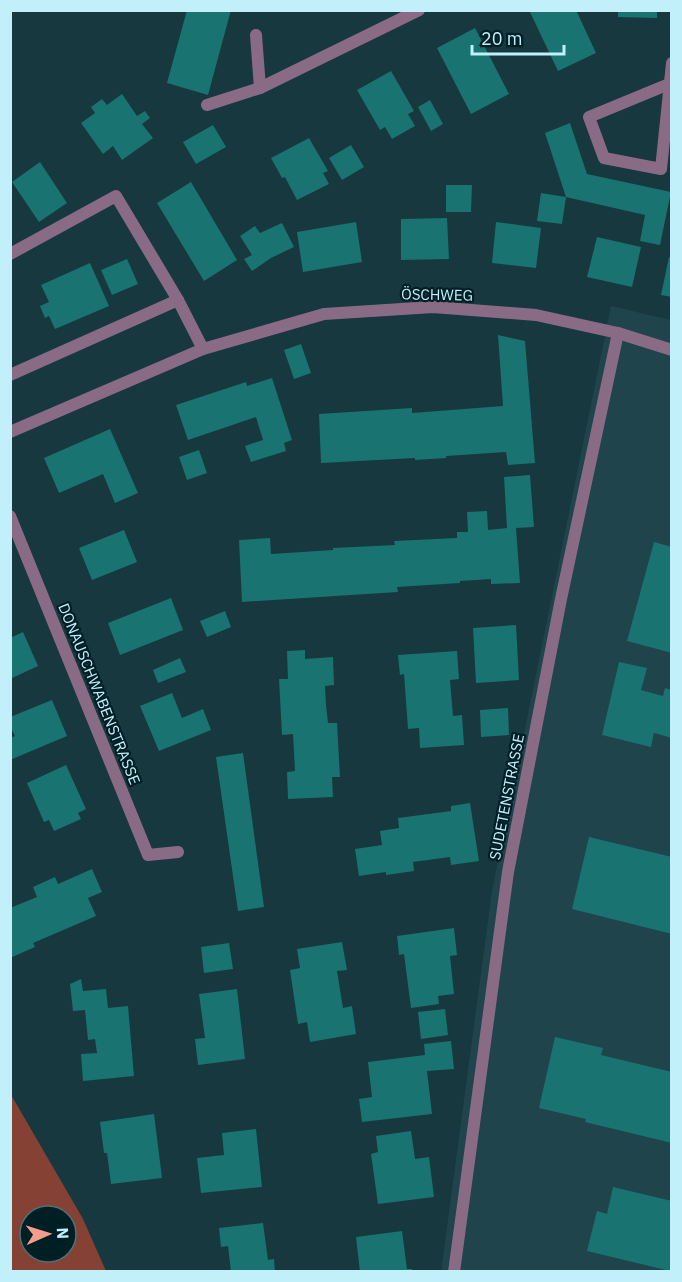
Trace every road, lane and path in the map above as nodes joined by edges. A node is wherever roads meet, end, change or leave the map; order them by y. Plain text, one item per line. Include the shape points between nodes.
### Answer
1 (419, 10) edge
2 (256, 35) dead end
3 (672, 63) edge
4 (669, 84) junction
5 (260, 88) junction
6 (207, 105) dead end
7 (10, 254) edge
8 (178, 300) junction
9 (618, 333) junction
10 (203, 350) junction
11 (672, 350) edge
12 (10, 375) edge
13 (10, 432) edge
14 (10, 516) edge
15 (178, 852) dead end
16 (454, 1272) edge

1 - 5 street
2 - 5 street
3 - 4 street
4 - 4 street via 661,170 604,158 589,117
5 - 6 street
7 - 8 street via 116,196
8 - 10 street
8 - 12 street
9 - 10 street, ÖSCHWEG via 536,315 433,307 324,314
9 - 11 street, ÖSCHWEG
9 - 16 street, SUDETENSTRASSE via 508,872
10 - 13 street, ÖSCHWEG
14 - 15 street, DONAUSCHWABENSTRASSE via 148,855

